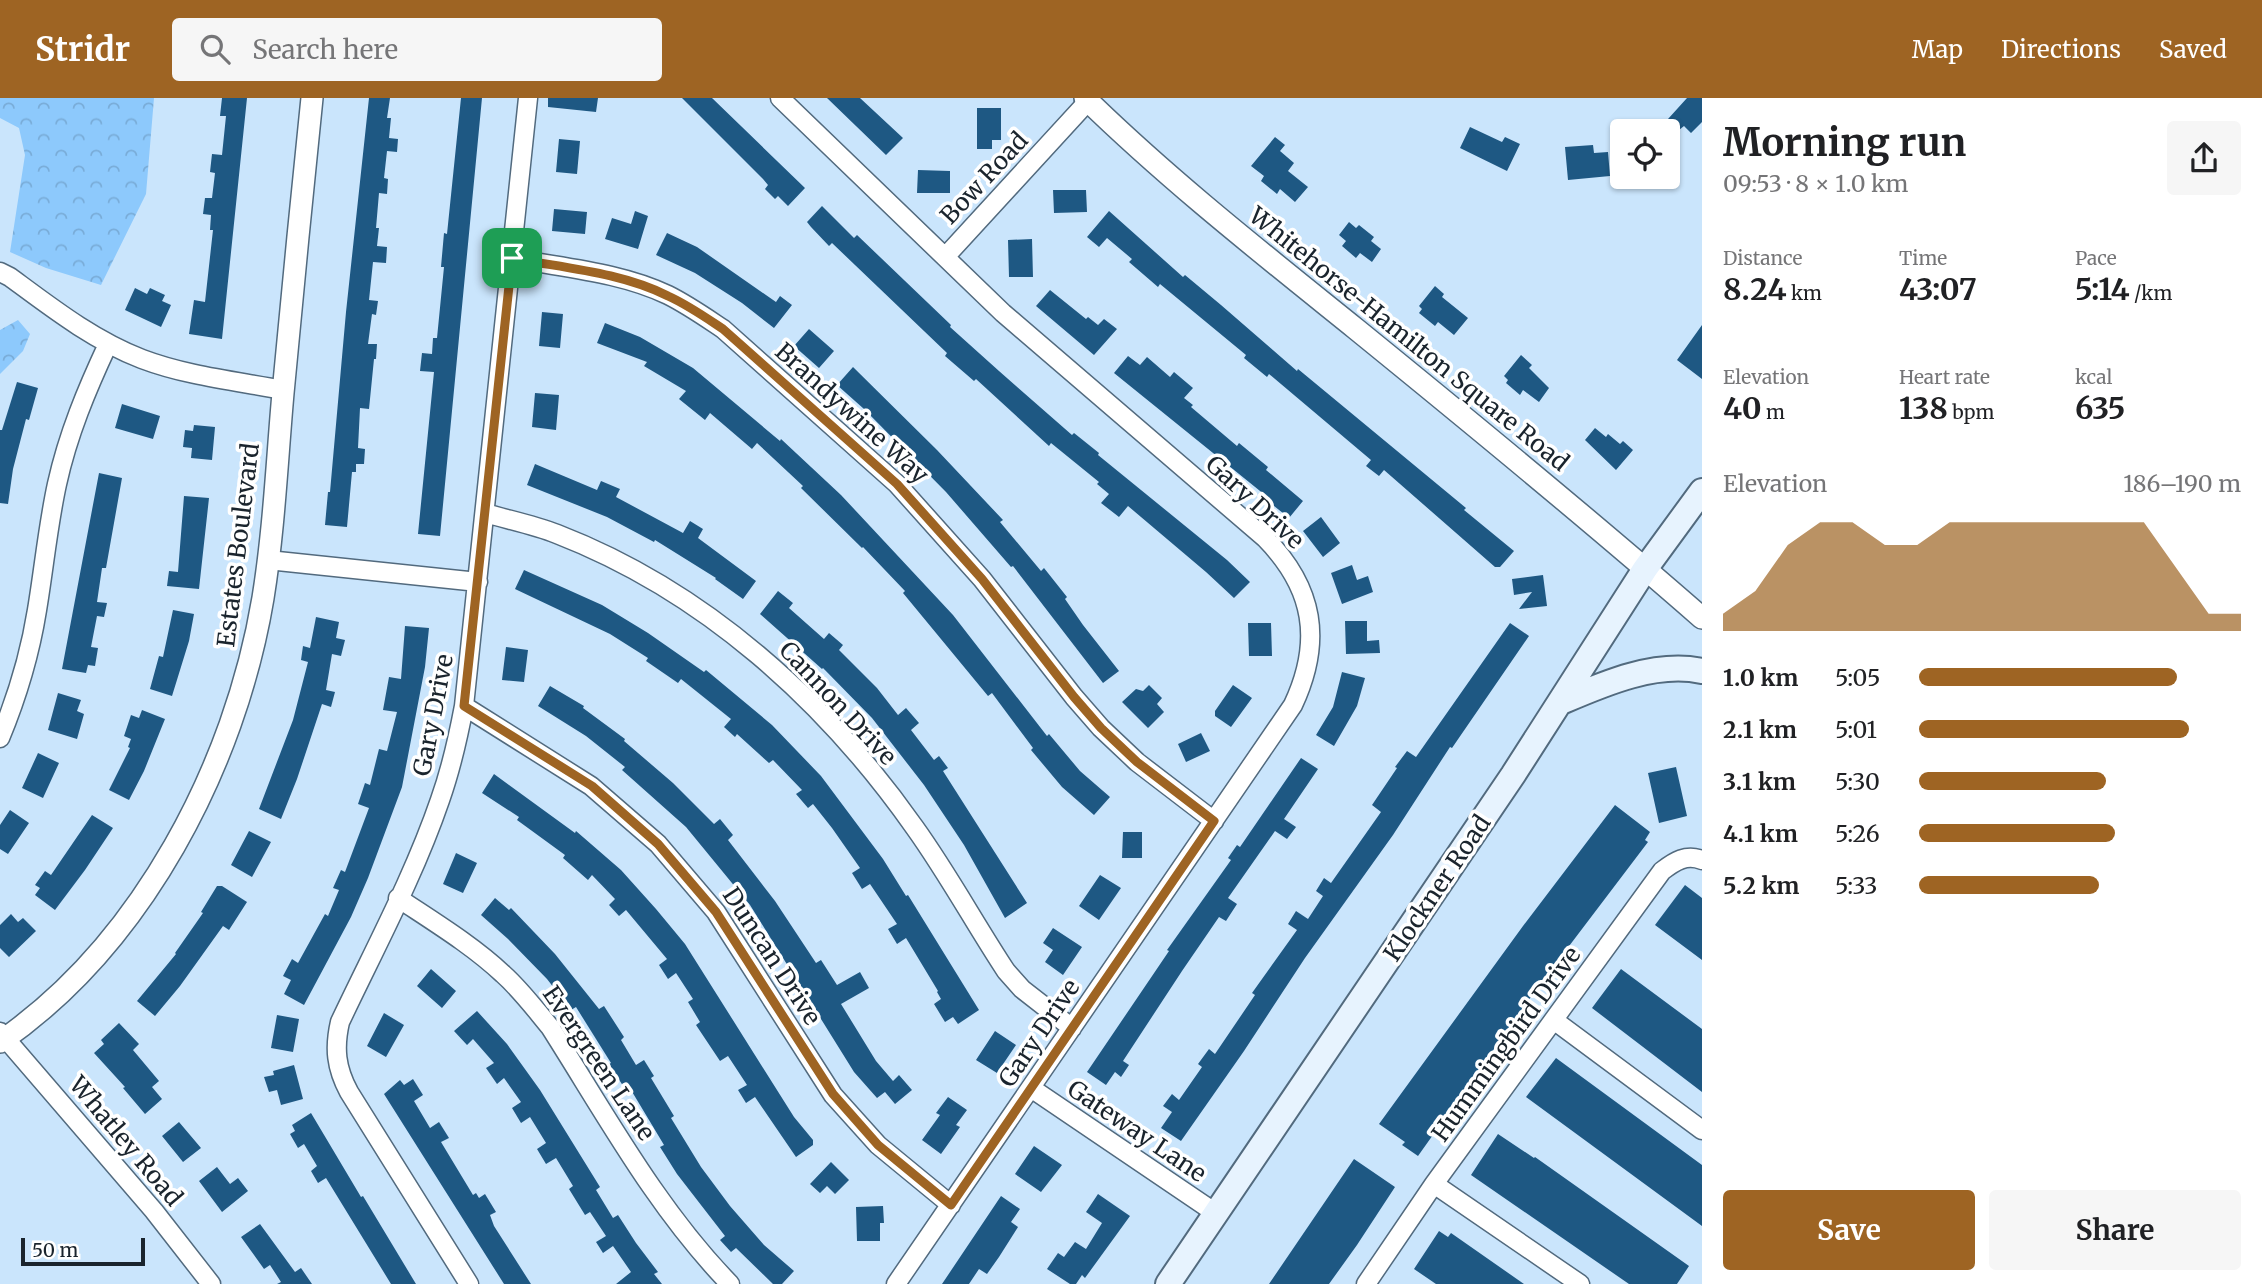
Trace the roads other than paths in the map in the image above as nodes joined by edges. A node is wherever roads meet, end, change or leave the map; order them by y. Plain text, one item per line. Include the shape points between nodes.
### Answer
1 (312, 98) edge
2 (528, 98) edge
3 (780, 98) edge
4 (1088, 99) edge
5 (945, 257) junction
6 (512, 258) junction
7 (0, 272) edge
8 (108, 344) junction
9 (283, 390) junction
10 (1702, 491) edge
11 (485, 513) junction
12 (268, 560) junction
13 (1646, 569) junction
14 (478, 582) junction
15 (1702, 618) edge
16 (1702, 671) edge
17 (1561, 702) junction
18 (464, 706) junction
19 (0, 737) edge
20 (1214, 821) junction
21 (1702, 860) edge
22 (398, 898) junction
23 (1555, 1021) junction
24 (1072, 1028) junction
25 (2, 1038) edge
26 (1031, 1088) junction
27 (1702, 1130) edge
28 (1434, 1184) junction
29 (951, 1205) junction
30 (1217, 1214) junction
31 (211, 1284) edge
32 (469, 1284) edge
33 (730, 1284) edge
34 (896, 1284) edge
35 (1168, 1284) edge
36 (1366, 1284) edge
37 (1580, 1284) edge

1 - 9 street, Estates Boulevard
2 - 6 street, Gary Drive
3 - 5 street, Gary Drive
4 - 5 street, Bow Road
4 - 13 street, Whitehorse-Hamilton Square Road via 1222,221
5 - 20 street, Gary Drive via 1003,313 1265,538 1295,574 1310,617 1304,683
6 - 11 street, Gary Drive
6 - 20 street, Brandywine Way via 636,283 686,305 723,329 897,484 982,579 1101,728
7 - 8 street
8 - 9 street via 180,370
8 - 19 street via 82,398 58,481 26,662
9 - 12 street, Estates Boulevard
10 - 13 main road, Klockner Road
11 - 14 street, Gary Drive
11 - 24 street, Cannon Drive via 554,533 622,563 752,649 801,692 916,828 1006,971
12 - 14 street
12 - 25 street, Estates Boulevard via 250,660 232,719 187,822 112,937 36,1015
13 - 15 street, Whitehorse-Hamilton Square Road
13 - 17 main road, Klockner Road
14 - 18 street, Gary Drive
16 - 17 main road via 1660,670
17 - 30 main road, Klockner Road
18 - 22 street, Gary Drive via 440,800
18 - 29 street, Duncan Drive via 592,786 658,844 716,912 833,1094 878,1145
20 - 24 street, Gary Drive
21 - 23 street, Hummingbird Drive via 1687,857 1662,871
22 - 32 street, Gary Drive via 340,1022 335,1041 337,1061 349,1092
22 - 33 street, Evergreen Lane via 476,951 528,1000 674,1220
23 - 27 street
23 - 28 street, Hummingbird Drive
24 - 26 street, Gary Drive
25 - 31 street, Whatley Road via 154,1211
26 - 29 street, Gary Drive
26 - 30 street, Gateway Lane
28 - 36 street, Hummingbird Drive
28 - 37 street
29 - 34 street, Gary Drive
30 - 35 main road, Klockner Road

